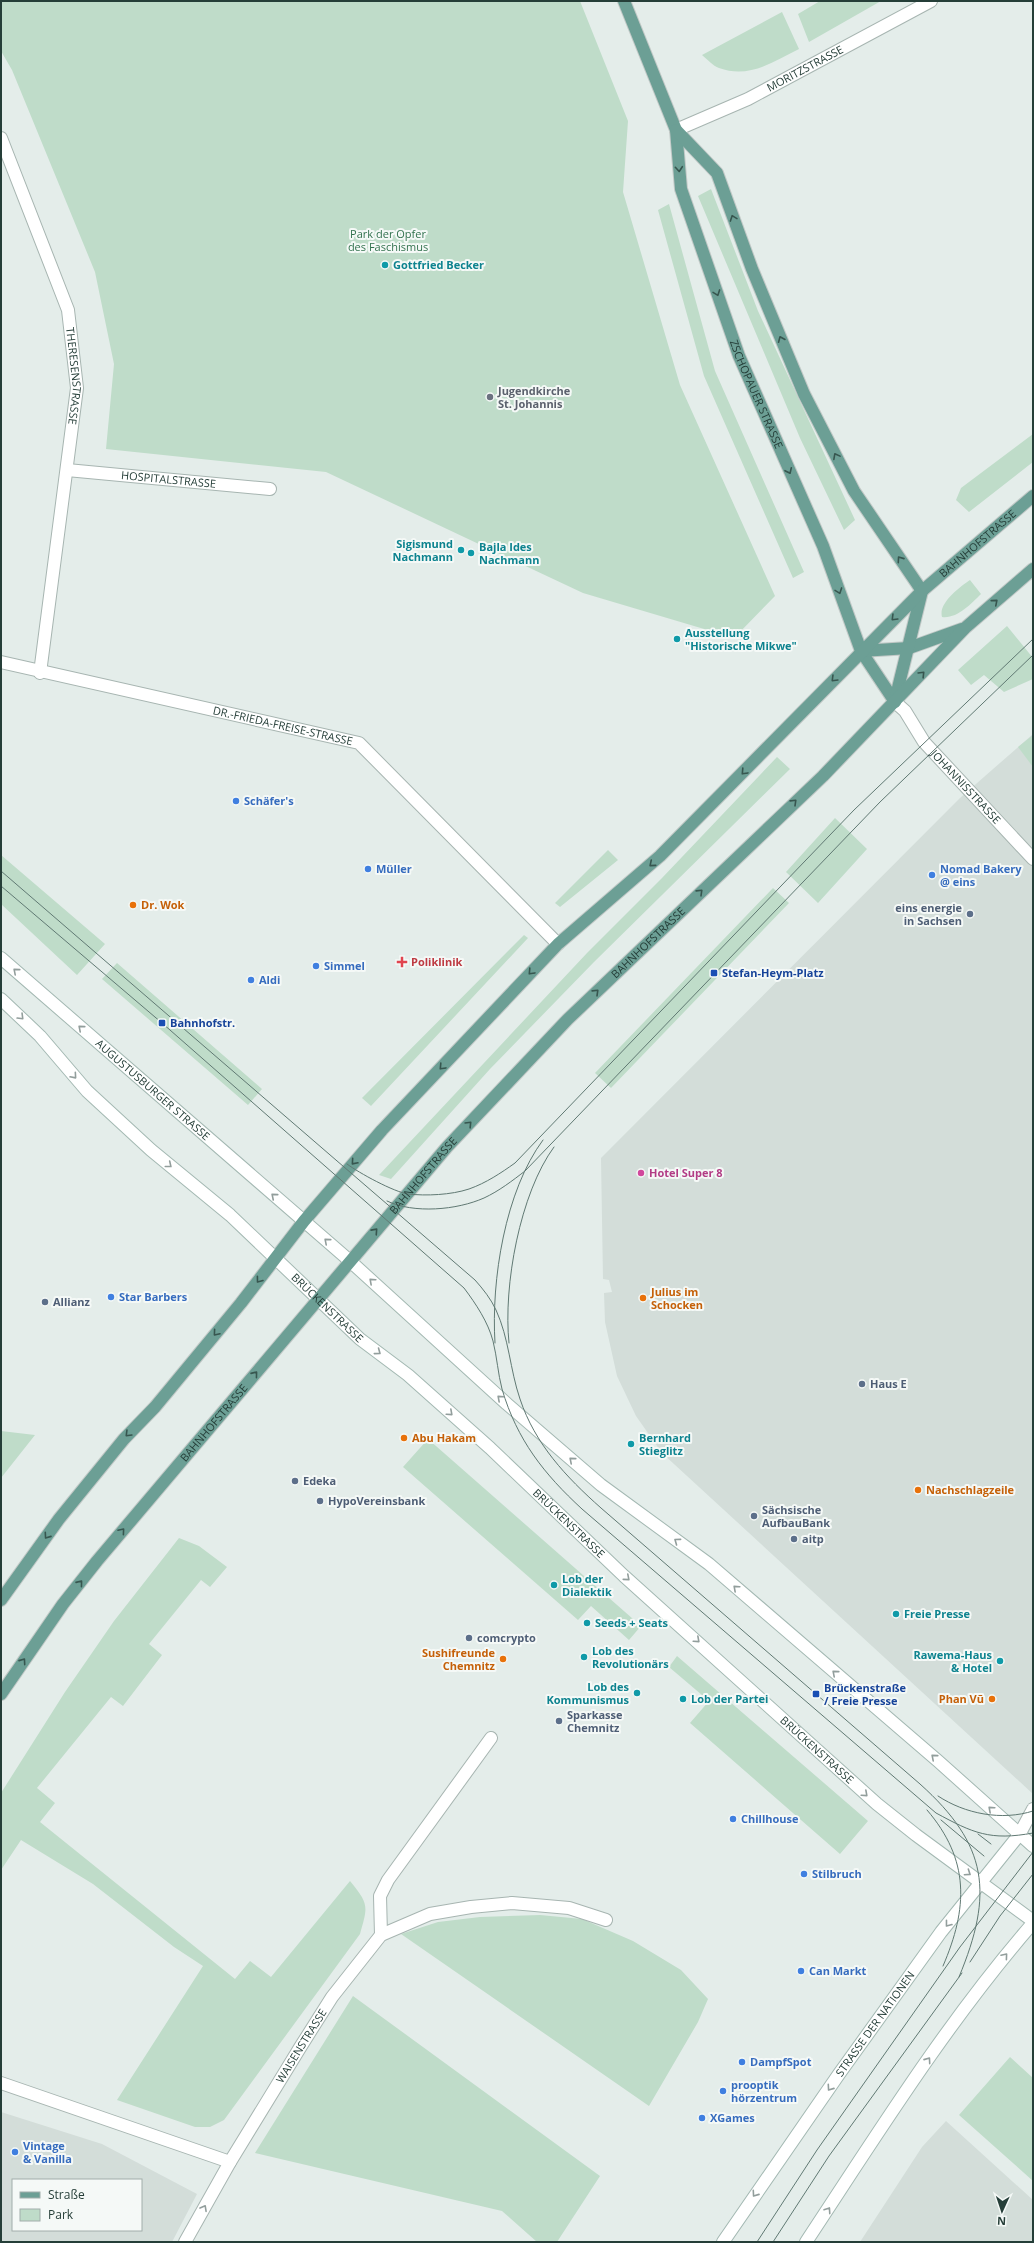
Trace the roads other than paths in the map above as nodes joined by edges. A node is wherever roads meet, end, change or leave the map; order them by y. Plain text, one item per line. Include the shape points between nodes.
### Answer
1 (624, 1) edge
2 (931, 1) edge
3 (676, 130) junction
4 (1, 138) edge
5 (67, 470) junction
6 (270, 489) dead end
7 (1033, 496) edge
8 (1033, 569) edge
9 (922, 591) junction
10 (965, 628) junction
11 (909, 648) junction
12 (861, 651) junction
13 (1, 662) edge
14 (40, 672) junction
15 (895, 702) junction
16 (1033, 859) edge
17 (558, 944) junction
18 (1, 958) edge
19 (1, 999) edge
20 (304, 1221) junction
21 (276, 1257) junction
22 (350, 1261) junction
23 (319, 1298) junction
24 (1, 1600) edge
25 (1, 1694) edge
26 (491, 1738) dead end
27 (1033, 1809) edge
28 (1019, 1835) junction
29 (1033, 1846) edge
30 (982, 1882) junction
31 (606, 1920) dead end
32 (1033, 1922) edge
33 (381, 1935) junction
34 (1, 2083) edge
35 (230, 2162) junction
36 (185, 2242) edge
37 (723, 2242) edge
38 (806, 2242) edge

1 - 3 main road, ZSCHOPAUER STRASSE
2 - 3 main road, MORITZSTRASSE via 748,99
9 -> 3 main road, ZSCHOPAUER STRASSE via 854,491 804,394 752,270 717,173
3 -> 12 main road, ZSCHOPAUER STRASSE via 681,190 706,264 739,356 823,546
4 - 5 main road, THERESENSTRASSE via 68,310 77,388
5 - 6 main road, HOSPITALSTRASSE
5 - 14 main road, THERESENSTRASSE
7 - 9 main road, BAHNHOFSTRASSE
10 -> 8 main road, BAHNHOFSTRASSE
9 - 11 main road, BAHNHOFSTRASSE
9 -> 12 main road, BAHNHOFSTRASSE
10 - 11 main road, BAHNHOFSTRASSE
15 -> 10 main road, BAHNHOFSTRASSE
11 - 12 main road, BAHNHOFSTRASSE
11 - 15 main road, BAHNHOFSTRASSE
12 - 15 main road, ZSCHOPAUER STRASSE
12 -> 17 main road, BAHNHOFSTRASSE via 660,856
13 - 14 main road, DR.-FRIEDA-FREISE-STRASSE
14 - 17 main road, DR.-FRIEDA-FREISE-STRASSE via 359,743
15 - 16 main road, JOHANNISSTRASSE via 905,711 924,742
22 -> 15 main road, BAHNHOFSTRASSE via 447,1147 568,1019 823,776
17 -> 20 main road, BAHNHOFSTRASSE via 382,1130
20 -> 18 main road, AUGUSTUSBURGER STRASSE
19 -> 21 main road via 40,1036 88,1091 151,1150
20 - 21 main road, BAHNHOFSTRASSE
22 -> 20 main road
21 - 23 main road, BRÜCKENSTRASSE
21 -> 24 main road, BAHNHOFSTRASSE via 160,1401 124,1438 64,1513
22 - 23 main road, BAHNHOFSTRASSE
28 -> 22 main road via 938,1761 709,1564 595,1480
25 -> 23 main road, BAHNHOFSTRASSE via 63,1604 97,1561
23 -> 30 main road, BRÜCKENSTRASSE via 360,1339 408,1375 490,1448 624,1576 877,1804
26 - 33 main road via 388,1880 380,1896
27 - 28 main road, STRASSE DER NATIONEN
28 - 29 main road
28 - 30 main road, STRASSE DER NATIONEN
30 - 32 main road, BRÜCKENSTRASSE
30 -> 37 main road, STRASSE DER NATIONEN via 941,1932
31 - 33 main road, WAISENSTRASSE via 569,1908 512,1903 430,1914
38 -> 32 main road via 982,1984
33 - 35 main road, WAISENSTRASSE via 332,1997
34 - 35 main road
36 -> 35 main road, WAISENSTRASSE

